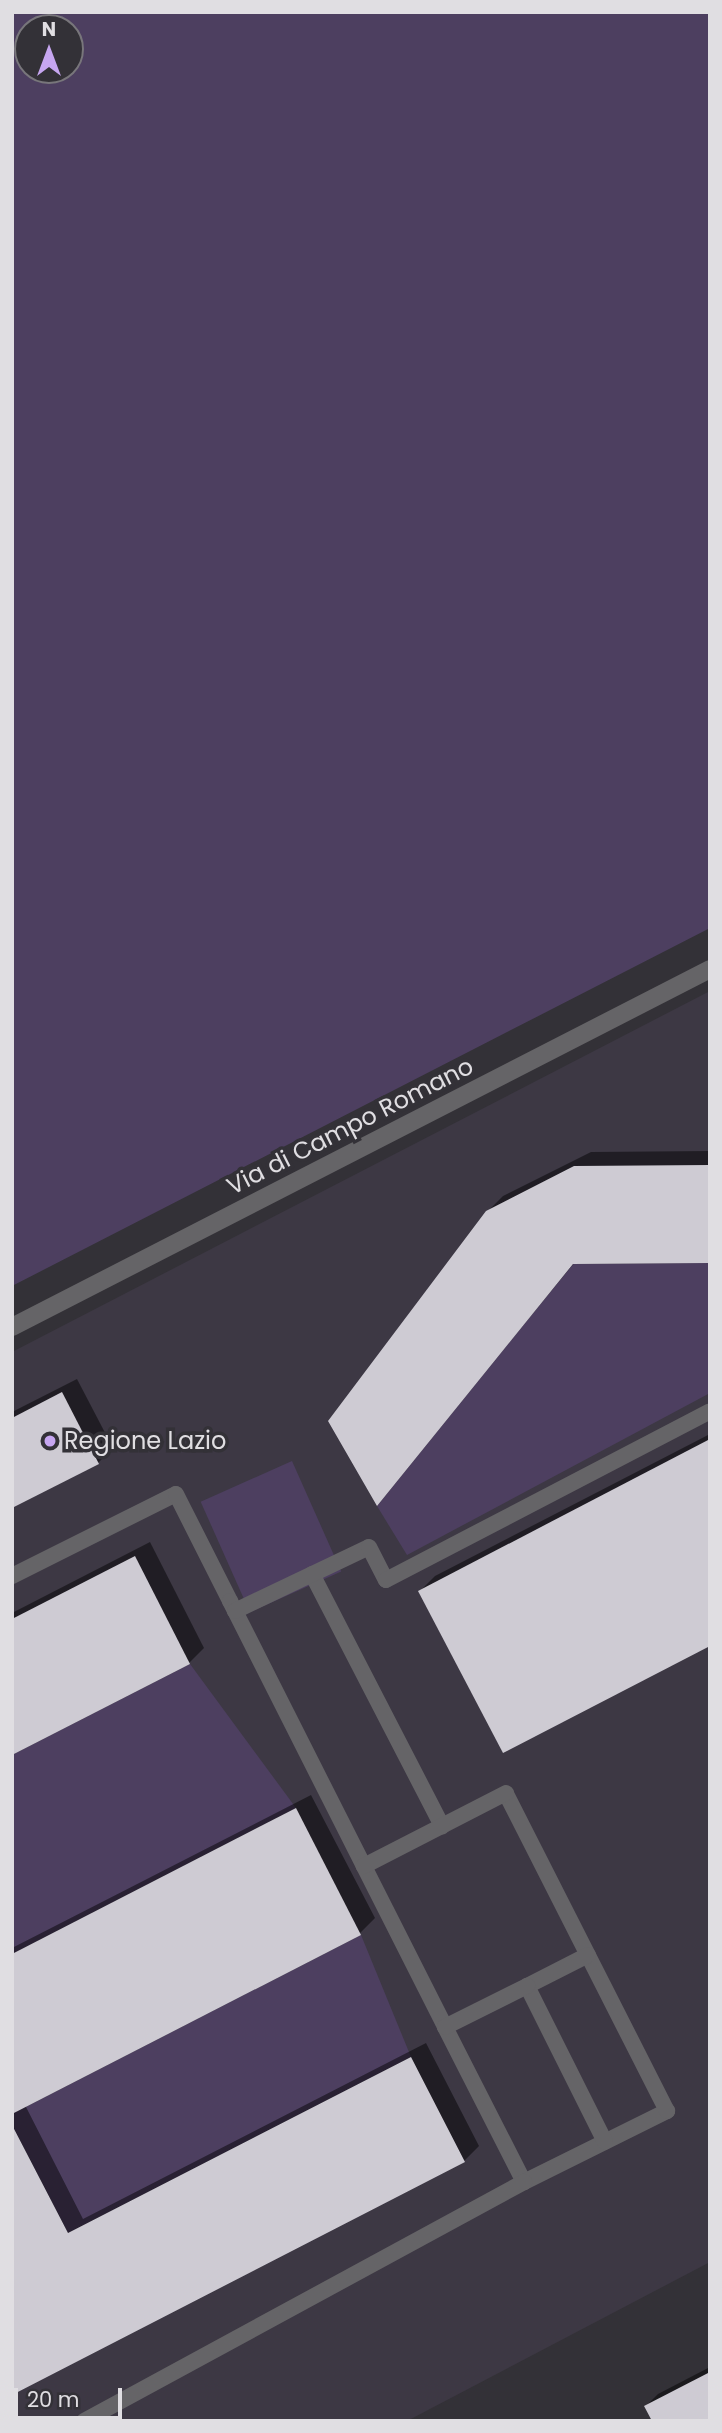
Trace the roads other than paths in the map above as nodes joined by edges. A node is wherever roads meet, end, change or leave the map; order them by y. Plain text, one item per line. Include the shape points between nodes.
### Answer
1 (710, 970) edge
2 (12, 1327) edge
3 (710, 1411) edge
4 (312, 1574) junction
5 (12, 1576) edge
6 (235, 1611) junction
7 (442, 1826) junction
8 (364, 1866) junction
9 (588, 1955) junction
10 (527, 1986) junction
11 (445, 2027) junction
12 (605, 2142) junction
13 (524, 2182) junction
14 (85, 2421) edge

1 - 2 street, Via di Campo Romano
3 - 4 lane via 386,1580 369,1547
4 - 6 lane
4 - 7 lane
5 - 6 lane via 176,1494
6 - 8 lane
7 - 8 lane
7 - 9 lane via 506,1793
8 - 11 lane
9 - 10 lane
9 - 12 lane via 667,2110
10 - 11 lane
10 - 12 lane
11 - 13 lane
12 - 13 lane
13 - 14 lane

